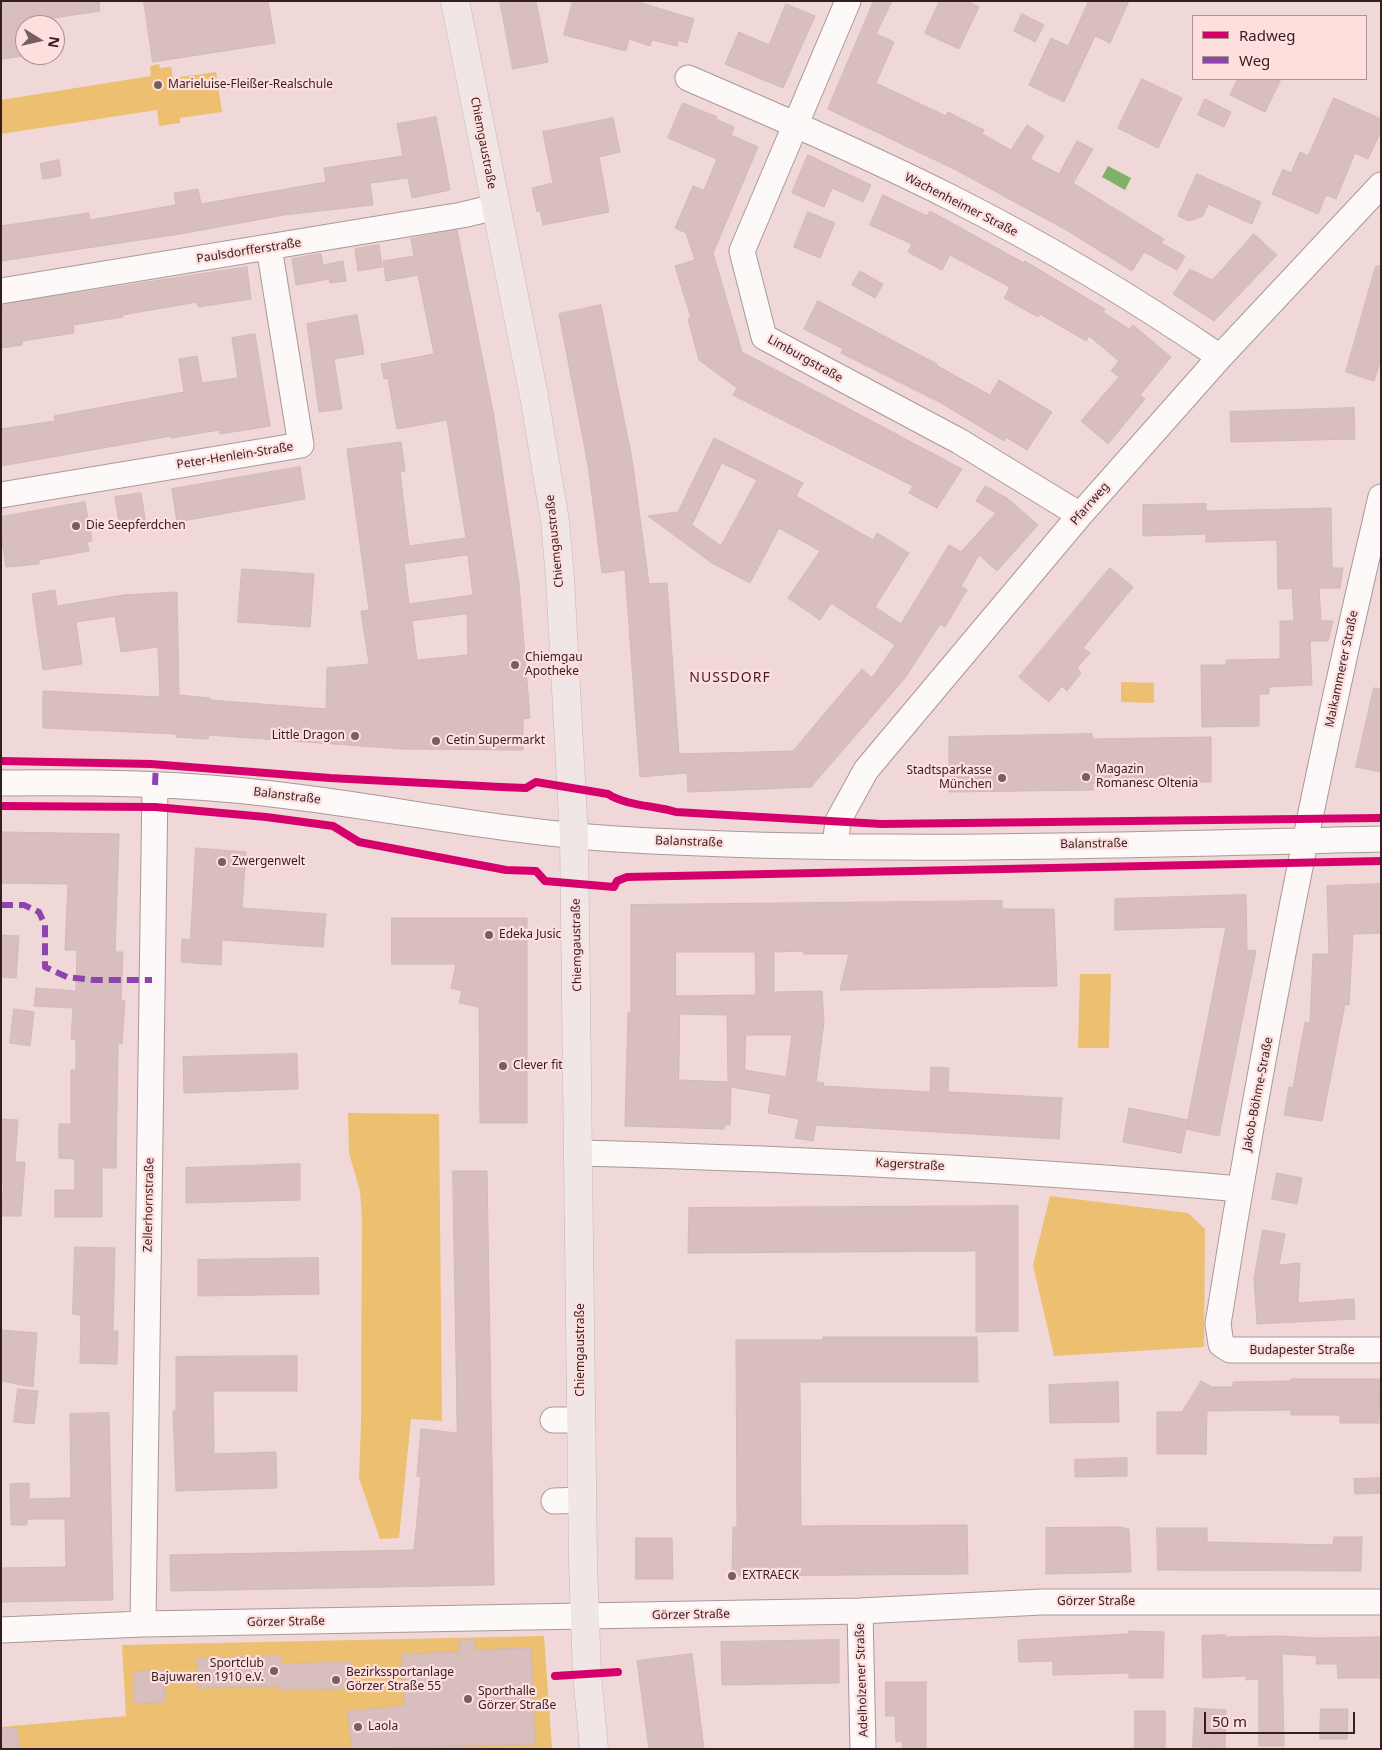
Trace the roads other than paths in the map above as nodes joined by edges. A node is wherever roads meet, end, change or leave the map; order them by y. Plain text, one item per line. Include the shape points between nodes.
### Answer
1 (455, 1) edge
2 (848, 1) edge
3 (688, 78) dead end
4 (795, 124) junction
5 (1381, 185) edge
6 (496, 207) junction
7 (269, 247) junction
8 (1, 291) edge
9 (1220, 356) junction
10 (1, 495) edge
11 (1381, 497) edge
12 (1080, 515) junction
13 (1, 783) edge
14 (155, 785) junction
15 (574, 836) junction
16 (1381, 839) edge
17 (1305, 841) junction
18 (834, 846) junction
19 (579, 1152) junction
20 (1240, 1189) junction
21 (1225, 1346) joint
22 (1381, 1350) edge
23 (553, 1420) dead end
24 (581, 1420) junction
25 (582, 1500) junction
26 (554, 1501) dead end
27 (1381, 1602) edge
28 (860, 1611) junction
29 (584, 1617) junction
30 (143, 1624) junction
31 (1, 1630) edge
32 (594, 1749) edge
33 (863, 1749) edge

1 - 6 main road, Chiemgaustraße
2 - 4 street, Limburgstraße
3 - 4 street, Wachenheimer Straße
4 - 9 street, Wachenheimer Straße via 976,211 1142,306
4 - 12 street, Limburgstraße via 742,251 764,337 959,441
5 - 9 street, Pfarrweg
6 - 7 street, Paulsdorfferstraße
6 - 15 main road, Chiemgaustraße via 555,521
7 - 8 street, Paulsdorfferstraße
7 - 10 street, Peter-Henlein-Straße via 301,445
9 - 12 street, Pfarrweg
11 - 17 street, Maikammerer Straße
12 - 18 street, Pfarrweg via 866,770 838,821
13 - 14 street, Balanstraße
14 - 15 street, Balanstraße via 267,793
14 - 30 street, Zellerhornstraße
15 - 18 street, Balanstraße
15 - 19 main road, Chiemgaustraße
16 - 17 street, Balanstraße
17 - 18 street, Balanstraße
17 - 20 street, Jakob-Böhme-Straße
19 - 20 street, Kagerstraße via 905,1164
19 - 24 main road, Chiemgaustraße
20 - 21 street, Jakob-Böhme-Straße via 1218,1324 1221,1344
21 - 22 street, Budapester Straße via 1230,1350 1248,1352
23 - 24 street
24 - 25 main road, Chiemgaustraße
25 - 26 street
25 - 29 main road, Chiemgaustraße
27 - 28 street, Görzer Straße via 1042,1602
28 - 29 street, Görzer Straße
28 - 33 street, Adelholzener Straße
29 - 30 street, Görzer Straße
29 - 32 main road, Chiemgaustraße
30 - 31 street, Görzer Straße

